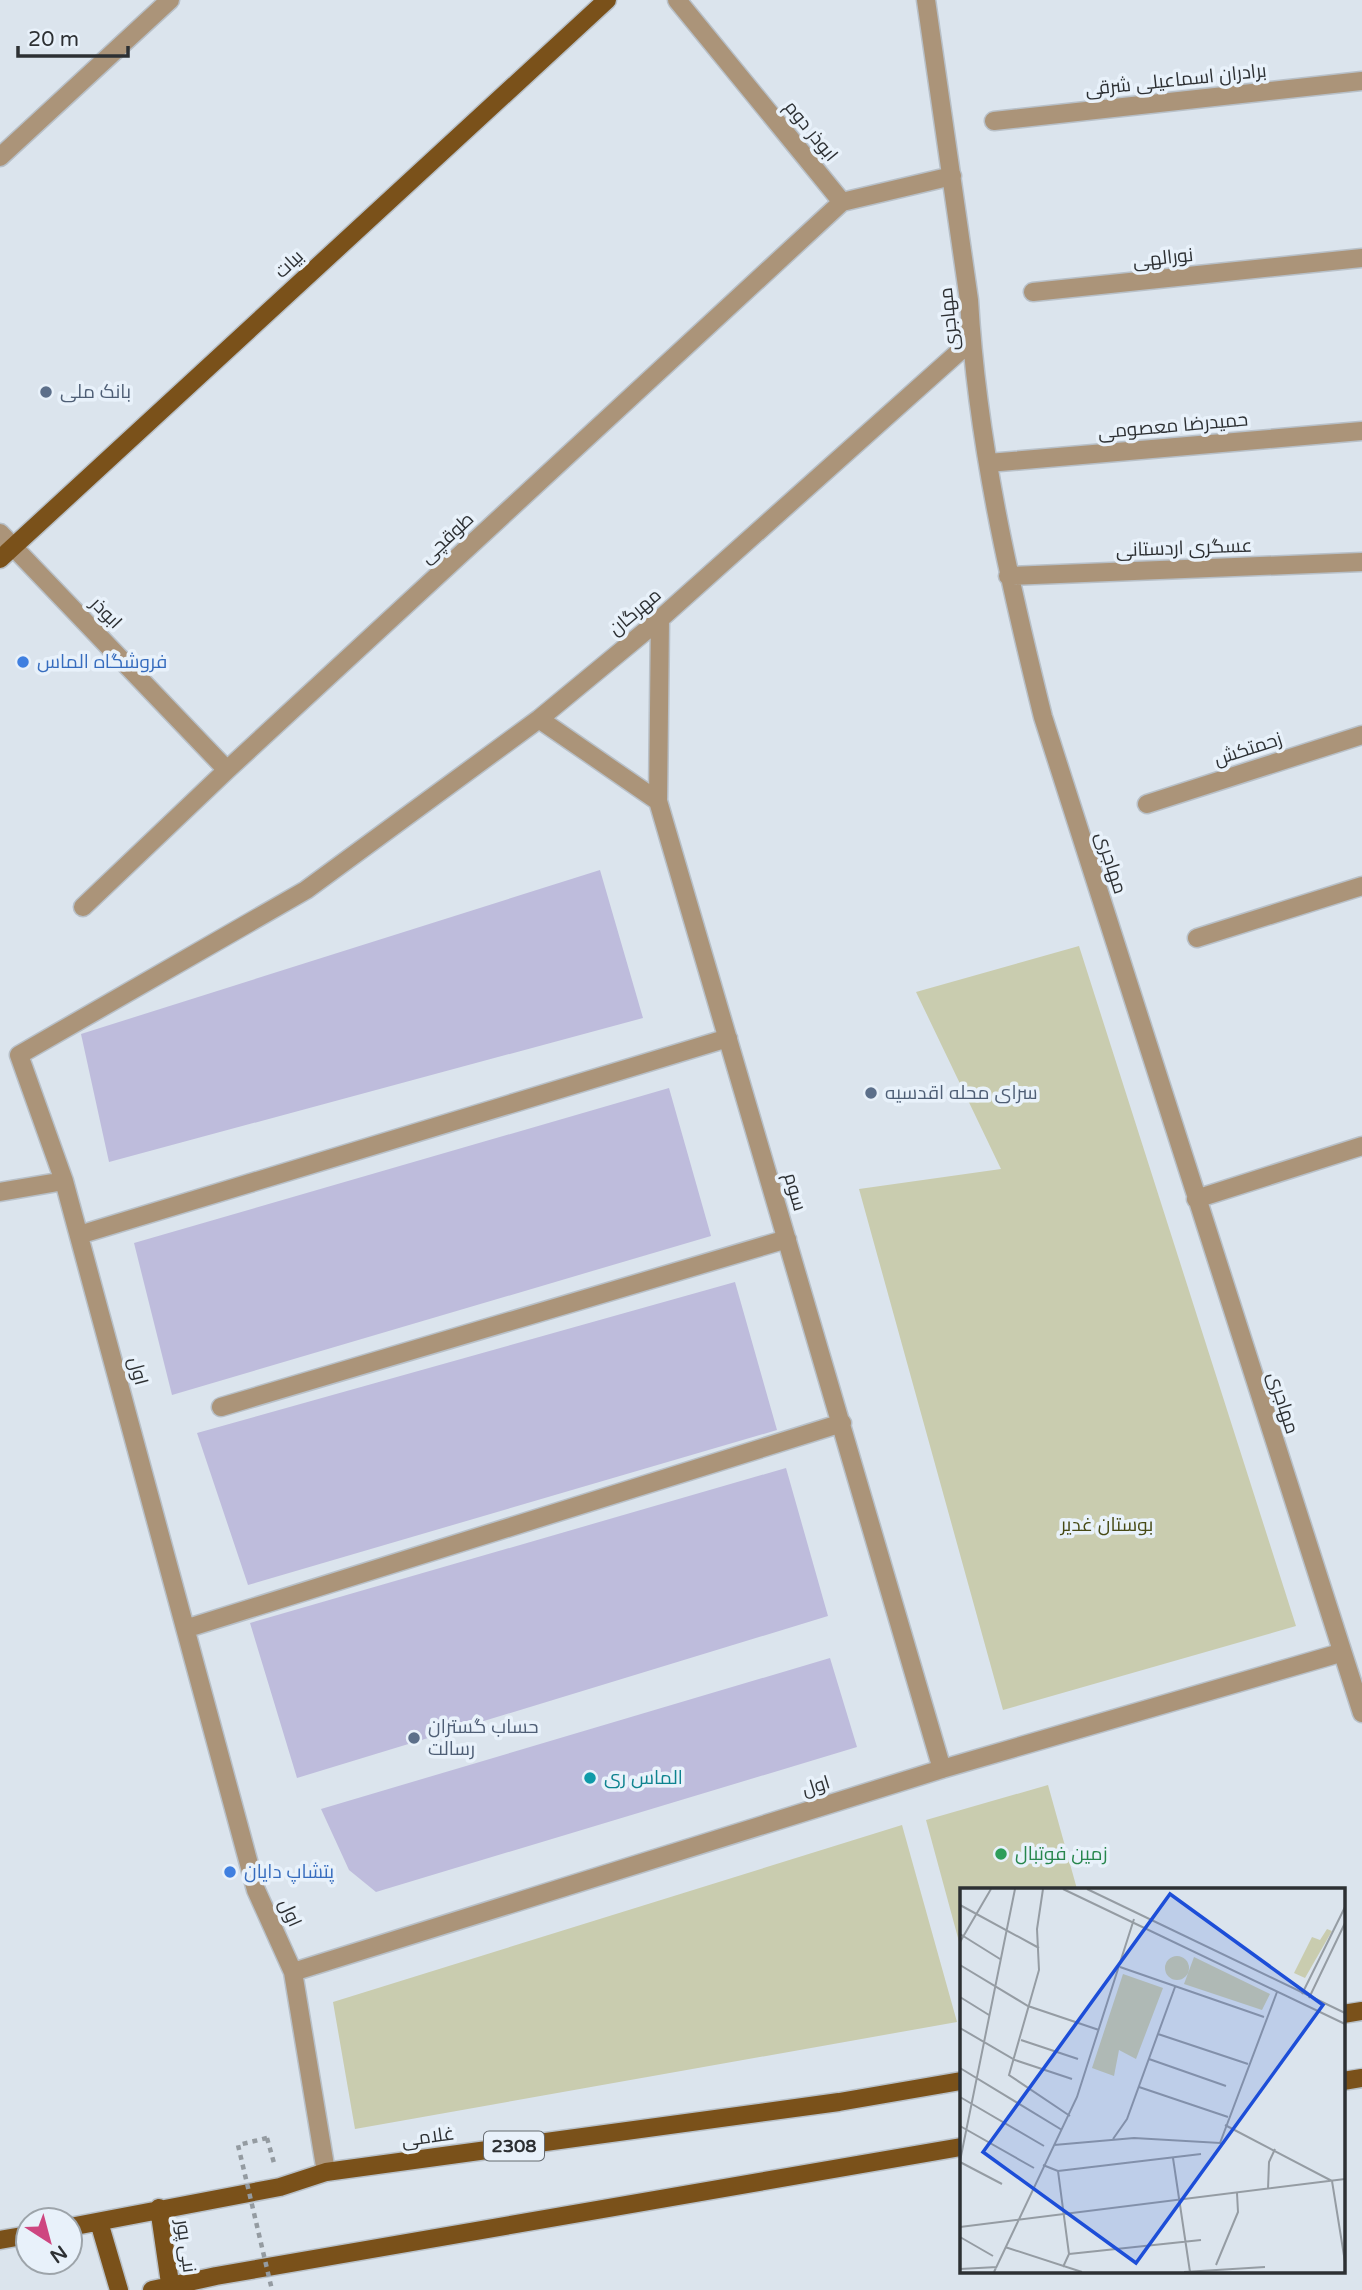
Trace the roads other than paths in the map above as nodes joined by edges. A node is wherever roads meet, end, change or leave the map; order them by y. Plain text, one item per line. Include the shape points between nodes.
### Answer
1 (170, 0) edge
2 (607, 0) edge
3 (677, 0) edge
4 (926, 0) edge
5 (1362, 81) edge
6 (994, 121) dead end
7 (0, 157) edge
8 (952, 176) junction
9 (842, 202) junction
10 (1362, 258) edge
11 (1033, 292) dead end
12 (971, 341) junction
13 (1362, 431) edge
14 (988, 463) junction
15 (0, 533) edge
16 (7, 553) edge
17 (1362, 562) edge
18 (1008, 576) junction
19 (660, 620) junction
20 (539, 719) junction
21 (1362, 735) edge
22 (227, 770) junction
23 (658, 801) junction
24 (1147, 804) dead end
25 (1362, 886) edge
26 (306, 890) joint
27 (83, 907) dead end
28 (1197, 938) dead end
29 (728, 1038) junction
30 (1362, 1146) edge
31 (64, 1181) junction
32 (0, 1192) edge
33 (1196, 1199) junction
34 (79, 1235) junction
35 (787, 1239) junction
36 (221, 1407) dead end
37 (842, 1423) junction
38 (188, 1628) junction
39 (1340, 1653) junction
40 (1362, 1713) edge
41 (942, 1769) junction
42 (293, 1972) junction
43 (1362, 2011) edge
44 (1344, 2014) edge
45 (1362, 2078) edge
46 (960, 2081) edge
47 (1344, 2081) edge
48 (960, 2147) edge
49 (326, 2172) junction
50 (159, 2208) junction
51 (99, 2222) junction
52 (84, 2225) edge
53 (171, 2288) edge
54 (119, 2290) edge
55 (152, 2290) edge

1 - 7 street
2 - 16 main road, بیات
3 - 9 street, ابوذر دوم
4 - 8 street, مهاجری
5 - 6 street, برادران اسماعیلی شرقی
8 - 9 street
8 - 12 street, مهاجری
9 - 22 street, طوقچی
10 - 11 street, نورالهی
12 - 14 street, مهاجری
12 - 19 street, مهرگان
13 - 14 street, حمیدرضا معصومی
14 - 18 street, مهاجری
15 - 16 street, ابوذر
16 - 22 street, ابوذر
17 - 18 street, عسگری اردستانی
18 - 33 street, مهاجری via 1043,718
19 - 20 street, مهرگان
19 - 23 street, سوم
20 - 23 street
20 - 26 street, مهرگان
21 - 24 street, زحمتکش
22 - 27 street, طوقچی
23 - 29 street, سوم
25 - 28 street
26 - 31 street, اول via 19,1055
29 - 34 street
29 - 35 street, سوم
30 - 33 street
31 - 32 street
31 - 34 street, اول
33 - 39 street, مهاجری
34 - 38 street, اول
35 - 36 street
35 - 37 street, سوم
37 - 38 street
37 - 41 street, سوم
38 - 42 street, اول via 256,1890
39 - 40 street, مهاجری
39 - 41 street, اول
41 - 42 street, اول
42 - 49 street
43 - 44 main road
45 - 47 main road
46 - 49 main road, غلامی / 2308
48 - 53 main road
49 - 50 main road, غلامی / 2308 via 280,2187
50 - 51 main road, غلامی / 2308
50 - 53 main road, نبی پور
51 - 52 main road, غلامی / 2308
51 - 54 main road
53 - 55 main road

